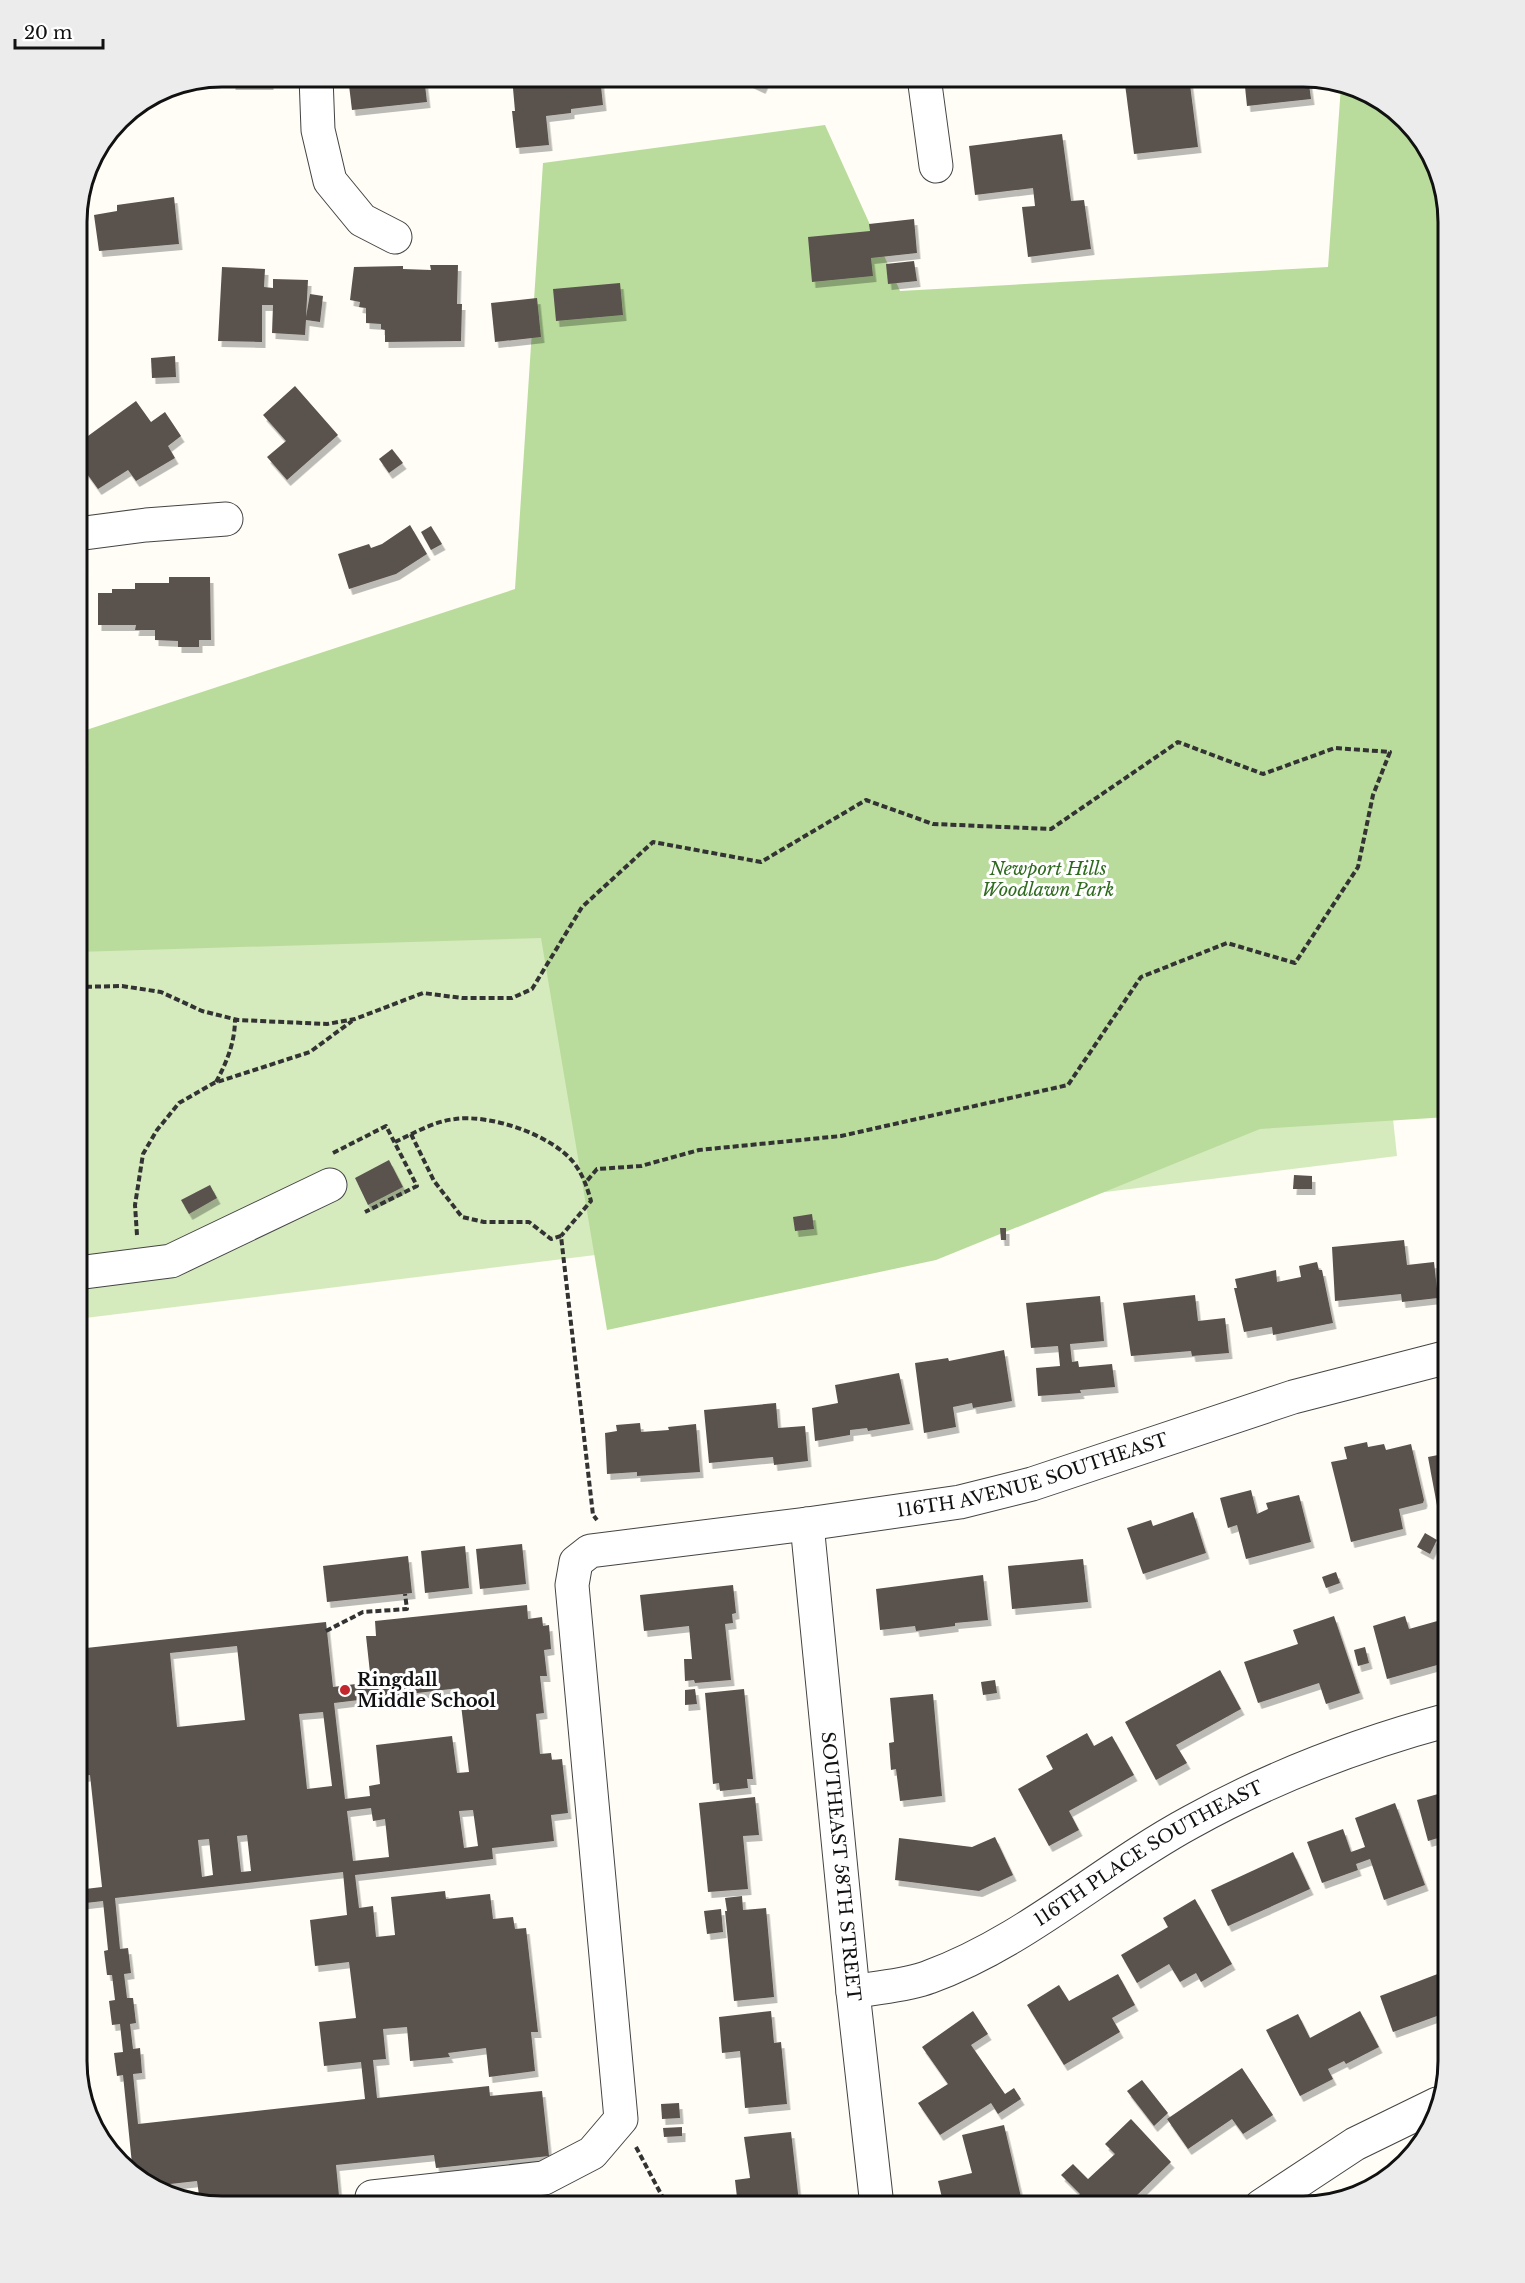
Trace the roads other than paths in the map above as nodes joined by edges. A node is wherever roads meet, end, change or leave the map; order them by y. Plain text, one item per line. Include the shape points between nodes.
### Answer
1 (316, 87) edge
2 (925, 87) edge
3 (936, 166) dead end
4 (395, 237) dead end
5 (226, 519) dead end
6 (87, 533) edge
7 (330, 1185) dead end
8 (87, 1272) edge
9 (1438, 1360) edge
10 (807, 1524) junction
11 (1438, 1723) edge
12 (853, 1992) junction
13 (1430, 2108) edge
14 (389, 2196) edge
15 (876, 2196) edge
16 (1276, 2196) edge

1 - 4 street via 318,130 330,181 362,220
2 - 3 street
5 - 6 street
7 - 8 street via 171,1261
9 - 10 street, 116TH AVENUE SOUTHEAST via 1293,1397 1032,1484 960,1502
10 - 12 street, SOUTHEAST 58TH STREET
10 - 14 street, 116TH AVENUE SOUTHEAST via 590,1551 576,1562 572,1585 621,2119 592,2153 544,2178
11 - 12 street, 116TH PLACE SOUTHEAST via 1290,1773 1191,1822 983,1954 926,1978
12 - 15 street, SOUTHEAST 58TH STREET
13 - 16 street via 1355,2144

